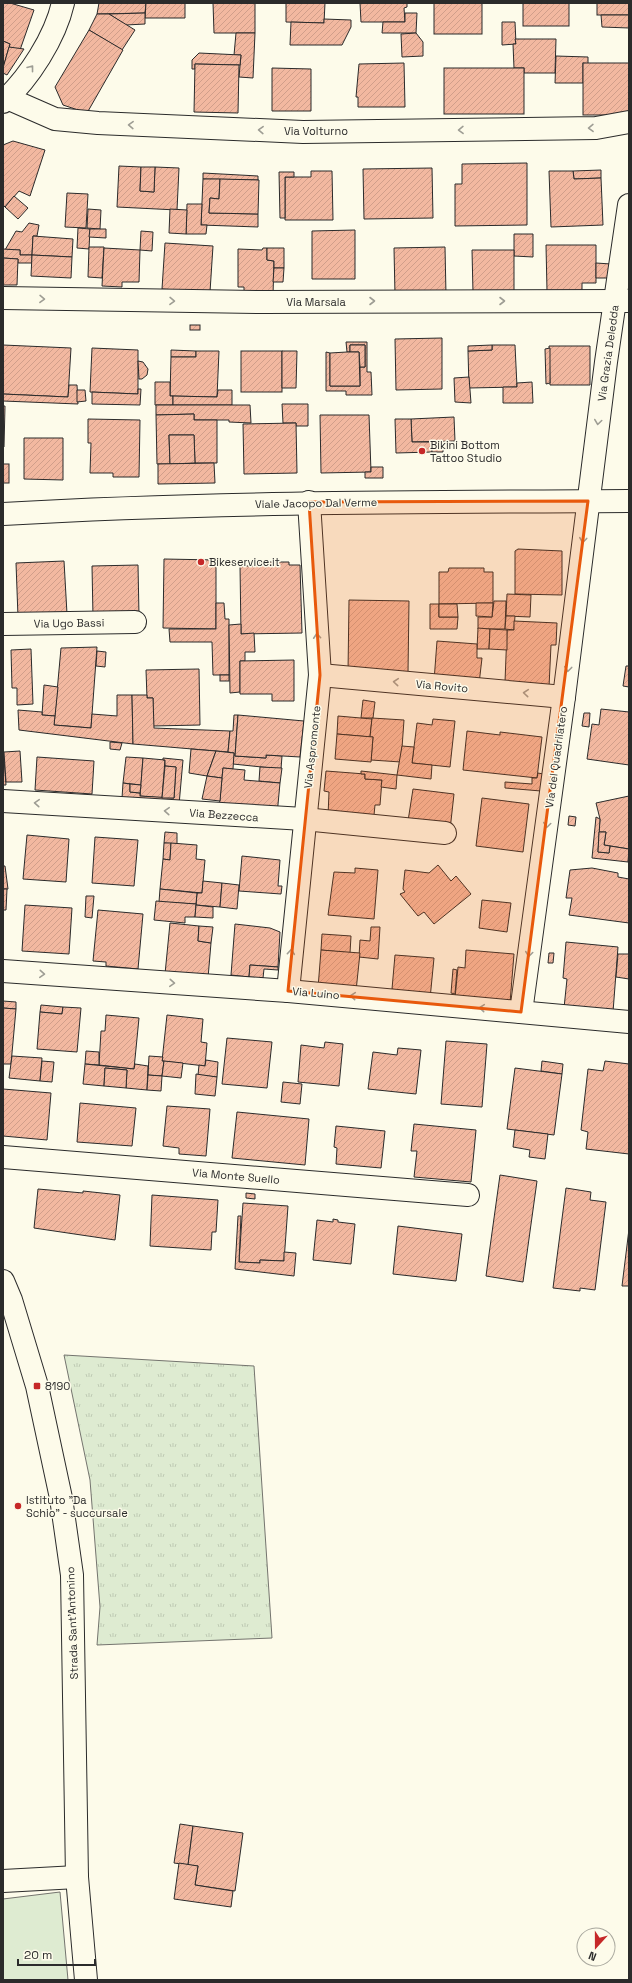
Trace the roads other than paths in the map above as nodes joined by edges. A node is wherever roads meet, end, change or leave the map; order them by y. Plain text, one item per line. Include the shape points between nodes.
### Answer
1 (63, 3) edge
2 (5, 100) edge
3 (629, 122) edge
4 (629, 205) edge
5 (3, 298) edge
6 (622, 300) edge
7 (588, 501) junction
8 (629, 501) edge
9 (309, 502) junction
10 (3, 514) edge
11 (135, 622) dead end
12 (3, 624) edge
13 (320, 675) junction
14 (564, 697) junction
15 (3, 801) edge
16 (304, 820) junction
17 (445, 833) dead end
18 (3, 971) edge
19 (288, 990) junction
20 (521, 1012) junction
21 (629, 1022) edge
22 (3, 1157) edge
23 (468, 1195) dead end
24 (3, 1282) edge
25 (77, 1877) junction
26 (3, 1881) edge
27 (86, 1980) edge

2 -> 1 street via 42,55
3 -> 2 street, Via Volturno via 596,128 280,131 55,119
4 - 6 street, Via Grazia Deledda
5 -> 6 street, Via Marsala via 262,302
6 -> 7 street, Via Grazia Deledda
7 - 8 street, Viale Jacopo Dal Verme
7 - 9 street, Viale Jacopo Dal Verme
7 -> 14 street, Via del Quadrilatero
9 - 10 street, Viale Jacopo Dal Verme via 121,507
13 -> 9 street, Via Aspromonte
11 - 12 street, Via Ugo Bassi
14 -> 13 street, Via Rovito
13 - 16 street, Via Aspromonte
14 -> 20 street, Via del Quadrilatero
16 -> 15 street, Via Bezzecca
16 - 17 street, Via Bezzecca
19 -> 16 street, Via Aspromonte
18 -> 19 street, Via Luino
20 -> 19 street, Via Luino
20 - 21 street, Via Luino
22 - 23 street, Via Monte Suello
24 - 25 street, Strada Sant'Antonino via 11,1300 37,1386 61,1498 72,1575
25 - 26 street
25 - 27 street, Strada Sant'Antonino

